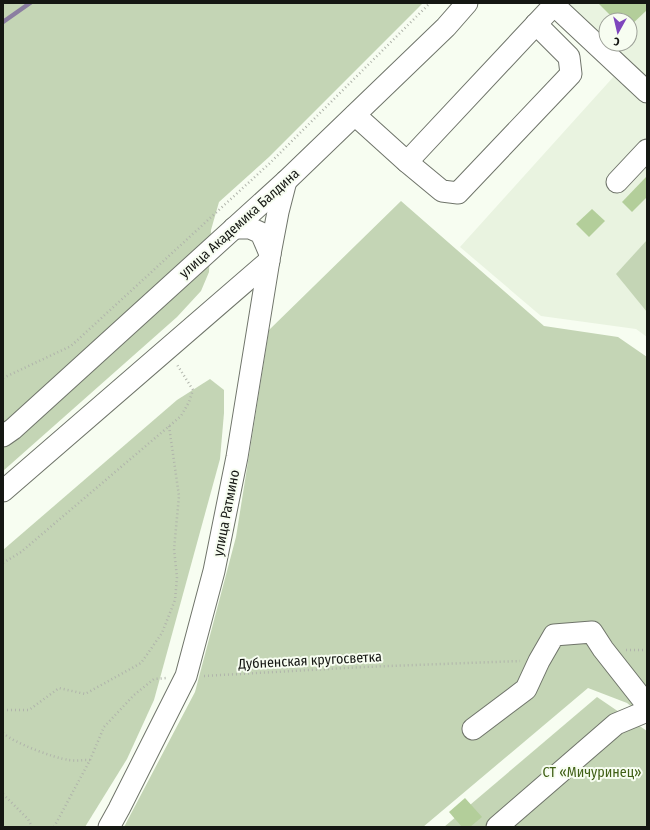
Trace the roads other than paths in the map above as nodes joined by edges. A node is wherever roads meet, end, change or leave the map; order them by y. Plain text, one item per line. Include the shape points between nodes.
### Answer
1 (467, 3) edge
2 (553, 4) edge
3 (536, 24) junction
4 (647, 92) edge
5 (355, 115) junction
6 (647, 150) edge
7 (407, 162) junction
8 (286, 181) junction
9 (617, 182) dead end
10 (234, 228) junction
11 (269, 257) junction
12 (3, 436) edge
13 (3, 490) edge
14 (647, 705) edge
15 (647, 712) edge
16 (473, 729) dead end
17 (109, 827) edge
18 (497, 827) edge

1 - 5 street, улица Академика Балдина via 446,27
2 - 3 street
2 - 4 street
3 - 7 street
3 - 7 street via 568,57 570,74 565,80 458,193 442,190
5 - 7 street
5 - 8 street, улица Академика Балдина
6 - 9 street
8 - 10 street, улица Академика Балдина
8 - 11 street, улица Ратмино
10 - 11 street via 250,228 261,233
10 - 12 street, улица Академика Балдина
11 - 13 street
11 - 17 street, улица Ратмино via 237,457 214,571 186,676
14 - 16 street via 592,632 554,636 539,660 526,689
15 - 18 street via 616,724

